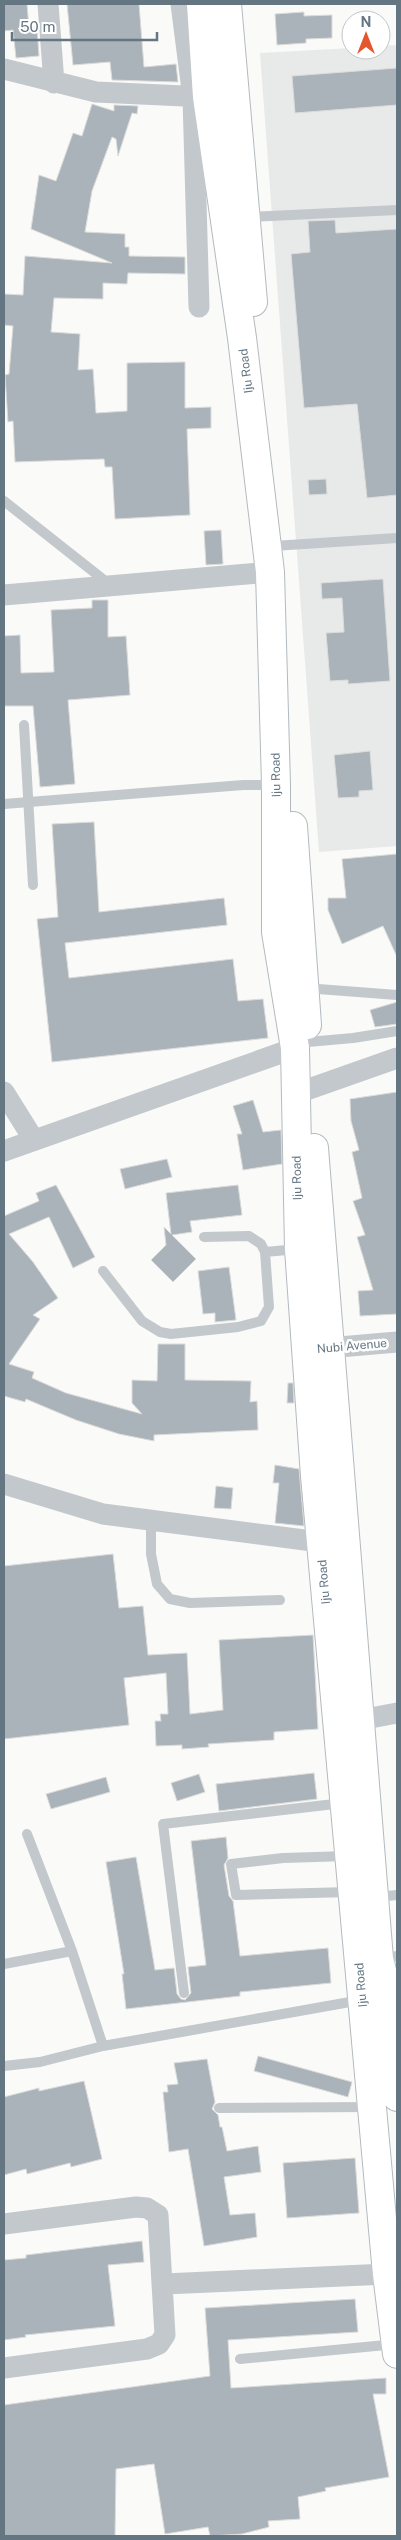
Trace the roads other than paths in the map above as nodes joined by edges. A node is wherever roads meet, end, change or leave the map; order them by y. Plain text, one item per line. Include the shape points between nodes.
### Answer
1 (48, 4) edge
2 (181, 4) edge
3 (200, 4) edge
4 (227, 4) edge
5 (4, 69) edge
6 (54, 83) junction
7 (200, 98) junction
8 (397, 210) edge
9 (247, 217) junction
10 (199, 307) dead end
11 (4, 501) edge
12 (397, 538) edge
13 (271, 559) junction
14 (111, 586) junction
15 (4, 595) edge
16 (24, 725) dead end
17 (276, 785) junction
18 (29, 802) junction
19 (4, 804) edge
20 (33, 885) dead end
21 (304, 988) junction
22 (397, 995) edge
23 (397, 1032) edge
24 (302, 1045) junction
25 (397, 1058) edge
26 (309, 1089) junction
27 (4, 1092) edge
28 (34, 1140) junction
29 (4, 1151) edge
30 (204, 1237) dead end
31 (299, 1249) junction
32 (265, 1252) junction
33 (103, 1271) dead end
34 (397, 1342) edge
35 (318, 1349) junction
36 (4, 1484) edge
37 (151, 1520) junction
38 (320, 1542) junction
39 (280, 1600) dead end
40 (397, 1712) edge
41 (360, 1720) junction
42 (344, 1803) junction
43 (28, 1834) dead end
44 (349, 1856) junction
45 (375, 1895) edge
46 (72, 1951) junction
47 (388, 1957) edge
48 (4, 1964) edge
49 (392, 1989) edge
50 (184, 1993) dead end
51 (362, 2000) junction
52 (103, 2046) junction
53 (4, 2066) edge
54 (397, 2097) edge
55 (372, 2107) junction
56 (219, 2108) dead end
57 (4, 2224) edge
58 (387, 2274) junction
59 (164, 2284) junction
60 (396, 2349) edge
61 (240, 2359) dead end
62 (4, 2368) edge

1 - 6 street
2 - 7 street
3 - 7 main road, Iju Road
4 - 9 main road, Iju Road
5 - 6 street
6 - 7 street via 96,92
7 - 10 street
7 - 13 main road, Iju Road via 242,338
8 - 9 lane
9 - 13 main road, Iju Road
11 - 14 lane
12 - 13 lane
13 - 14 street
13 - 17 main road, Iju Road
13 - 21 main road, Iju Road
14 - 15 street
16 - 18 lane
17 - 18 lane
17 - 24 main road, Iju Road via 276,932
18 - 19 lane
18 - 20 lane
21 - 22 lane
21 - 24 main road, Iju Road
23 - 24 lane
24 - 26 main road, Iju Road
24 - 28 street
24 - 31 main road, Iju Road
25 - 26 street
26 - 35 main road, Iju Road
27 - 28 street
28 - 29 street
30 - 32 lane via 250,1236 258,1240
31 - 32 lane
31 - 35 main road, Iju Road
32 - 33 lane via 268,1312 257,1323 238,1327 171,1334 154,1330 136,1314
34 - 35 street, Nubi Avenue
35 - 38 main road, Iju Road
35 - 41 main road, Iju Road
36 - 37 street via 103,1514
37 - 38 street
37 - 39 lane via 151,1554 157,1584 170,1599 190,1603
38 - 42 main road, Iju Road
40 - 41 street
41 - 45 main road, Iju Road
42 - 44 main road, Iju Road
42 - 50 lane via 163,1824
43 - 46 lane
44 - 45 main road, Iju Road
44 - 45 lane via 231,1864 236,1895
45 - 47 main road, Iju Road
45 - 51 main road, Iju Road
46 - 48 lane
46 - 52 lane
47 - 49 main road, Iju Road
49 - 54 main road, Iju Road
51 - 52 lane
51 - 55 main road, Iju Road
52 - 53 lane via 40,2062
55 - 56 lane
55 - 58 main road, Iju Road
57 - 59 street via 147,2208 158,2215
58 - 59 street
58 - 60 main road, Iju Road
59 - 62 street via 166,2335 159,2344 147,2349
60 - 61 lane

